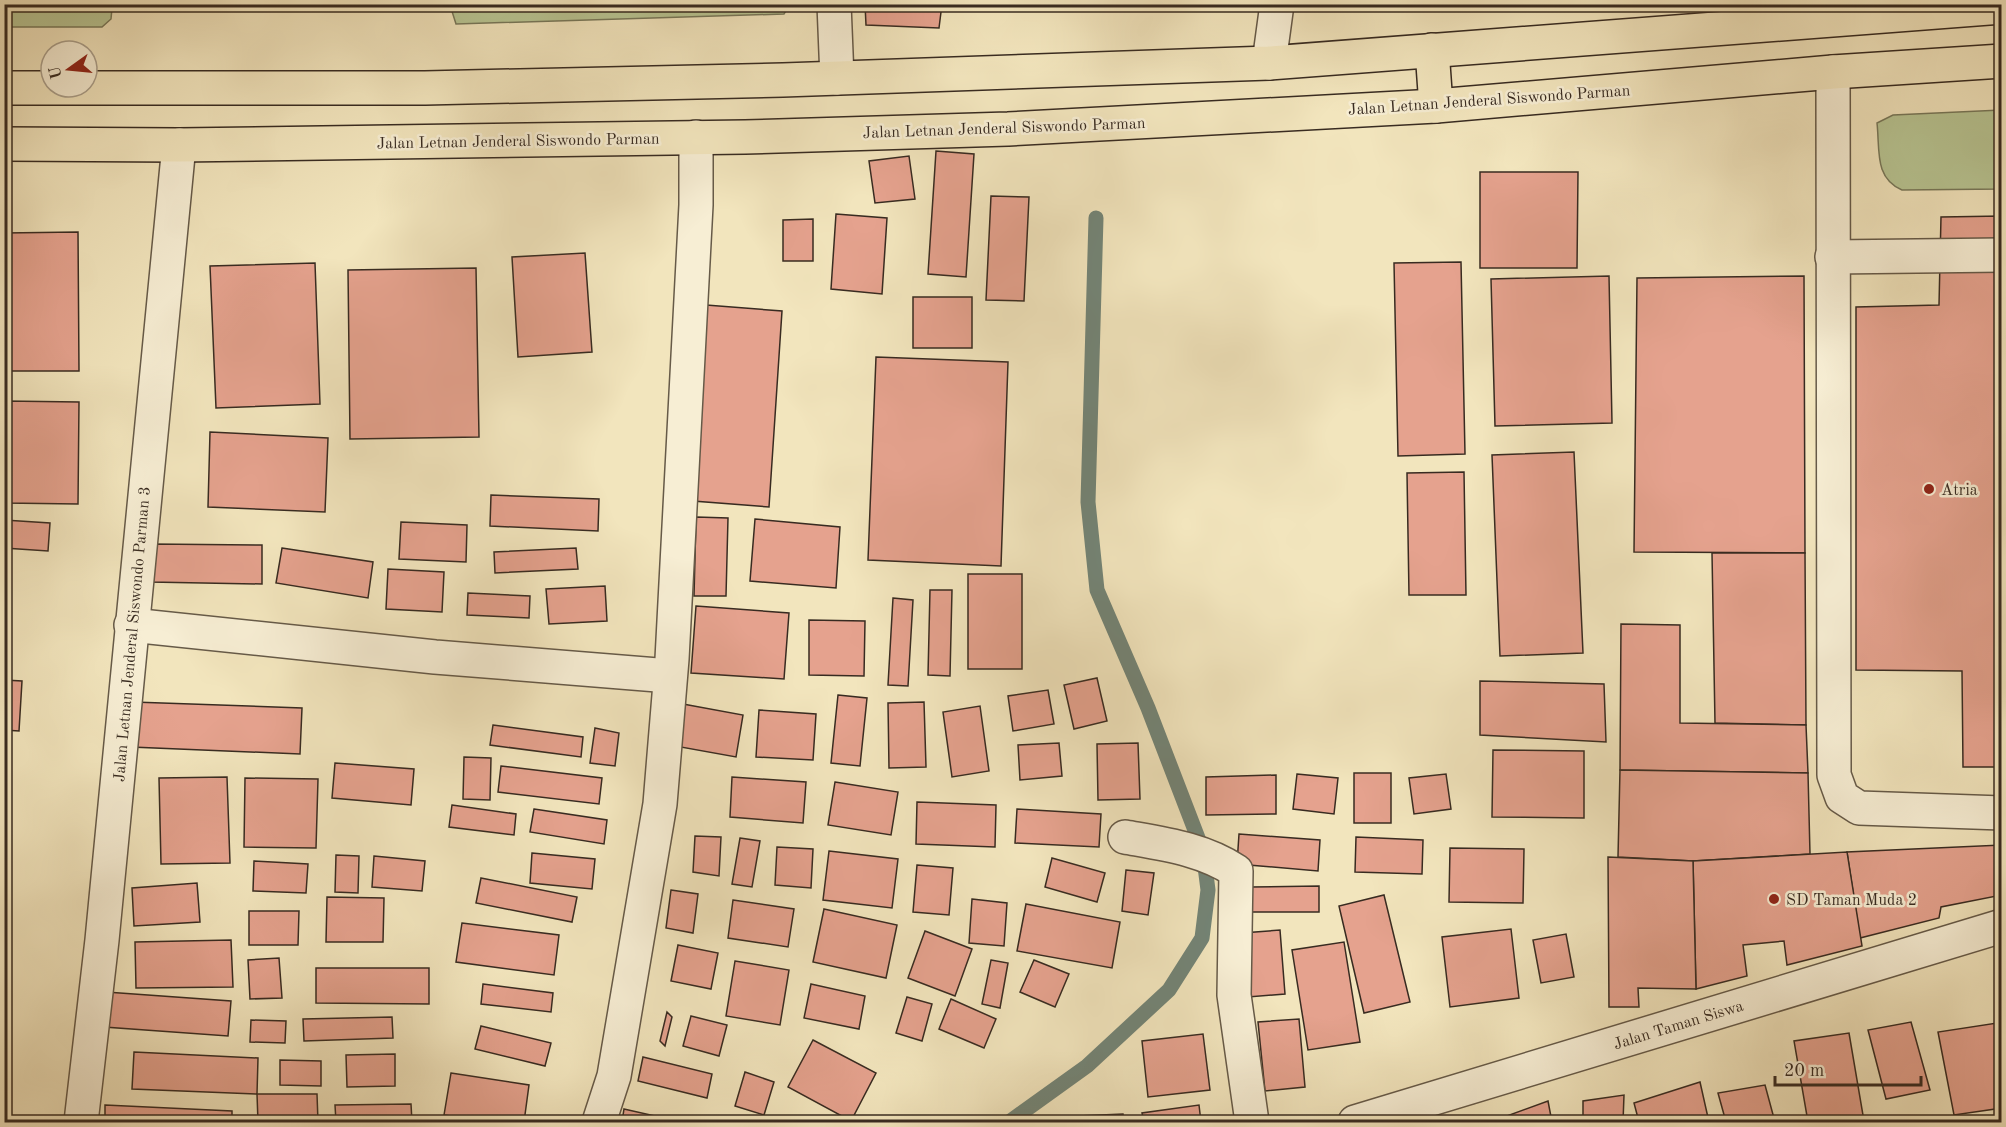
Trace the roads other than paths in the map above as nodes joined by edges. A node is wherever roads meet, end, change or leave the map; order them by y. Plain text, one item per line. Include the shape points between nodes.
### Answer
1 (834, 4) edge
2 (1277, 4) edge
3 (2001, 7) edge
4 (1792, 24) junction
5 (1432, 50) junction
6 (2001, 62) edge
7 (1269, 63) junction
8 (1833, 72) junction
9 (1795, 76) junction
10 (837, 78) junction
11 (4, 88) edge
12 (1436, 106) junction
13 (696, 137) junction
14 (4, 144) edge
15 (179, 146) junction
16 (2001, 255) edge
17 (1832, 257) junction
18 (131, 625) junction
19 (670, 676) junction
20 (2001, 813) edge
21 (1125, 837) dead end
22 (2001, 926) edge
23 (81, 1122) edge
24 (598, 1122) edge
25 (1252, 1122) edge
26 (1355, 1122) edge

1 - 10 street
2 - 7 street
3 - 4 main road
4 - 5 main road
4 - 9 main road
5 - 7 main road
5 - 12 main road
6 - 8 main road, Jalan Letnan Jenderal Siswondo Parman
7 - 10 main road
8 - 9 main road, Jalan Letnan Jenderal Siswondo Parman
8 - 17 street
9 - 12 main road, Jalan Letnan Jenderal Siswondo Parman
10 - 11 main road via 425,88
12 - 13 main road, Jalan Letnan Jenderal Siswondo Parman via 1008,129
13 - 15 main road, Jalan Letnan Jenderal Siswondo Parman
13 - 19 street via 696,205
14 - 15 main road, Jalan Letnan Jenderal Siswondo Parman
15 - 18 street, Jalan Letnan Jenderal Siswondo Parman 3
16 - 17 street
17 - 20 street via 1834,775 1842,796 1859,808
18 - 19 street via 435,657
18 - 23 street, Jalan Letnan Jenderal Siswondo Parman 3
19 - 24 street via 658,815 614,1076
21 - 25 street via 1180,847 1219,860 1236,871 1234,995
22 - 26 street, Jalan Taman Siswa

